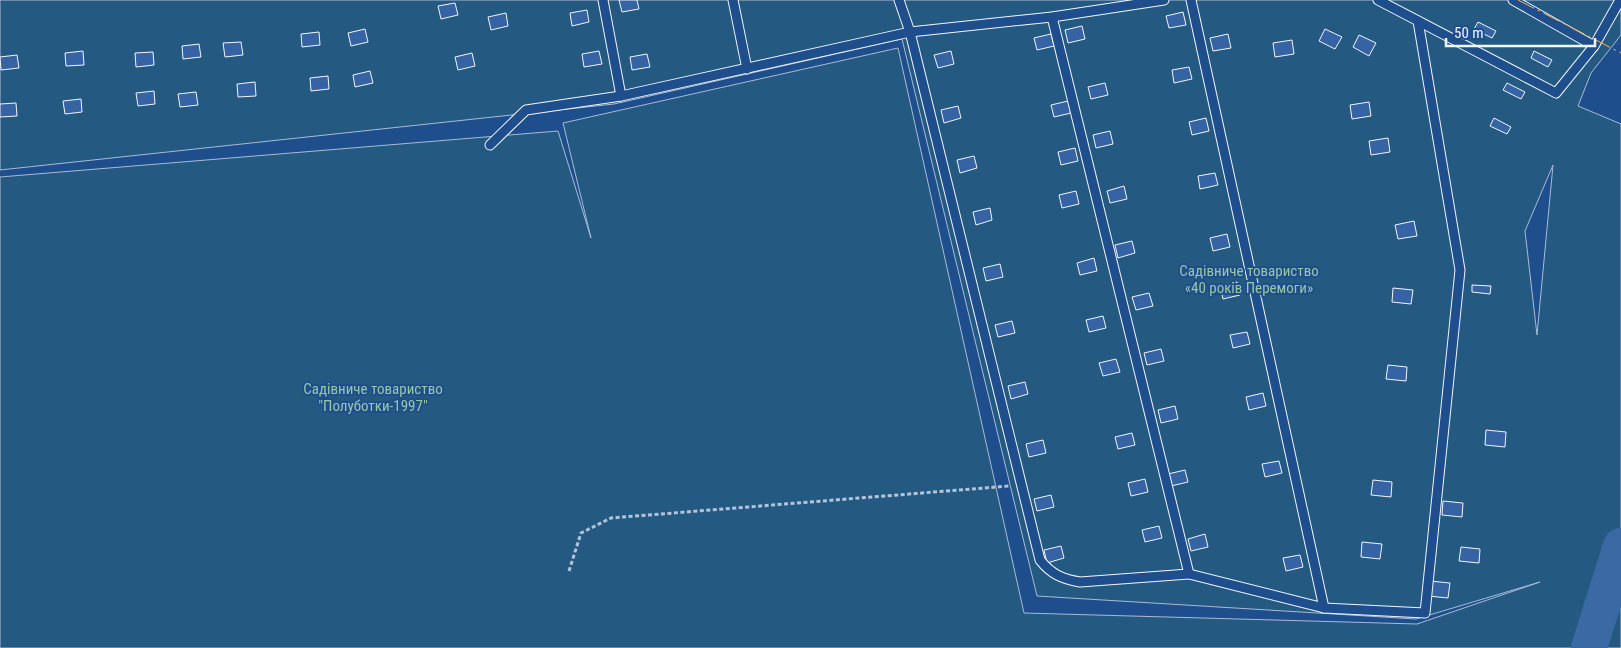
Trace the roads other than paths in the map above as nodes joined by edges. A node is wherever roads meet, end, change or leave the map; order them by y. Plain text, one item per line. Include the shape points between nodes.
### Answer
1 (602, 0) edge
2 (733, 0) edge
3 (899, 0) edge
4 (1164, 0) edge
5 (1191, 0) edge
6 (1378, 0) edge
7 (1513, 0) edge
8 (1620, 0) edge
9 (1052, 17) junction
10 (1418, 20) junction
11 (910, 32) junction
12 (1594, 46) junction
13 (747, 69) junction
14 (621, 96) junction
15 (490, 145) dead end
16 (1189, 574) junction
17 (1324, 608) junction

1 - 14 lane
2 - 13 lane
3 - 11 lane
4 - 9 lane
5 - 17 lane
6 - 10 lane
7 - 12 lane
8 - 12 lane
9 - 11 lane
9 - 16 lane
10 - 12 lane via 1556,93
10 - 17 lane via 1460,270 1425,613
11 - 13 lane
11 - 16 lane via 1040,560 1049,571 1063,579 1080,582
13 - 14 lane
14 - 15 lane via 526,110
16 - 17 lane

